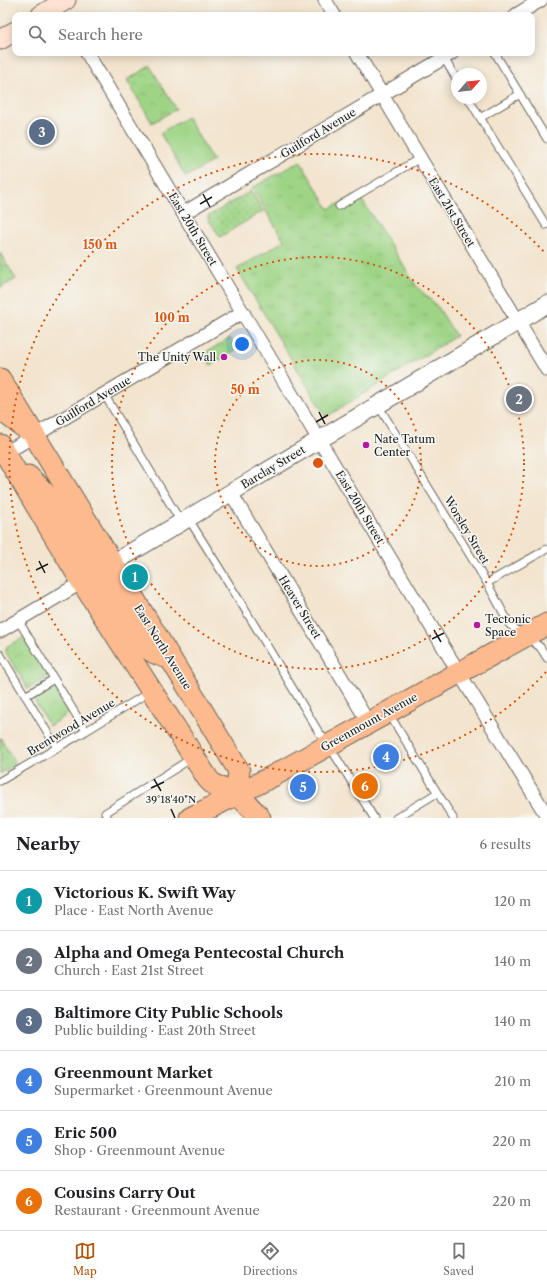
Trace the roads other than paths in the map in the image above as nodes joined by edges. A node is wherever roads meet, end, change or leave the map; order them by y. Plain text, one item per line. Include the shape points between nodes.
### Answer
1 (325, 0) edge
2 (541, 0) edge
3 (61, 5) edge
4 (47, 12) edge
5 (332, 12) edge
6 (521, 12) edge
7 (12, 33) edge
8 (0, 40) edge
9 (90, 56) edge
10 (359, 56) edge
11 (448, 56) edge
12 (497, 56) edge
13 (452, 68) edge
14 (520, 94) junction
15 (382, 95) junction
16 (472, 104) edge
17 (480, 118) junction
18 (547, 139) edge
19 (420, 158) junction
20 (339, 206) dead end
21 (184, 213) junction
22 (547, 224) edge
23 (547, 304) edge
24 (242, 312) junction
25 (518, 322) junction
26 (547, 370) edge
27 (0, 379) edge
28 (104, 394) junction
29 (378, 405) junction
30 (0, 409) edge
31 (34, 436) junction
32 (319, 440) junction
33 (2, 449) edge
34 (231, 492) junction
35 (185, 520) junction
36 (547, 549) edge
37 (97, 573) junction
38 (487, 583) junction
39 (18, 620) junction
40 (547, 624) edge
41 (0, 631) edge
42 (525, 636) junction
43 (0, 654) edge
44 (547, 658) edge
45 (459, 673) junction
46 (54, 679) junction
47 (152, 691) junction
48 (25, 696) junction
49 (388, 712) junction
50 (368, 722) junction
51 (86, 731) junction
52 (328, 744) junction
53 (57, 748) junction
54 (194, 757) junction
55 (0, 781) edge
56 (437, 793) junction
57 (236, 795) junction
58 (547, 816) edge
59 (108, 818) edge
60 (190, 818) edge
61 (260, 818) edge
62 (374, 818) edge
63 (396, 818) edge
64 (453, 818) edge

1 - 5 street
2 - 6 street
3 - 4 main road
7 - 8 main road
9 - 21 street, East 20th Street
10 - 15 street, East 21st Street
11 - 13 lane
11 - 15 street, Guilford Avenue
12 - 14 lane
14 - 17 lane
14 - 18 lane
15 - 19 street, East 21st Street
15 - 21 street, Guilford Avenue
16 - 17 lane
17 - 22 lane
19 - 20 lane
19 - 25 street, East 21st Street
21 - 24 street, East 20th Street
23 - 25 street, Barclay Street
24 - 28 street, Guilford Avenue
24 - 32 street, East 20th Street
25 - 26 street, East 21st Street
25 - 29 street, Barclay Street
27 - 31 main road
28 - 31 street, Guilford Avenue
28 - 35 lane
29 - 32 street, Barclay Street
29 - 38 lane, Worsley Street
30 - 31 main road
31 - 33 street, Guilford Avenue
31 - 37 main road
32 - 34 street, Barclay Street
32 - 45 street, East 20th Street
33 - 37 main road via 55,505
34 - 35 street, Barclay Street
34 - 50 street, Heaver Street
35 - 37 street, Barclay Street
35 - 52 lane via 264,639
36 - 38 lane
37 - 39 street, Barclay Street
37 - 47 main road via 120,642
37 - 57 main road, East North Avenue via 139,639 148,649 169,658 239,771
38 - 42 lane, Worsley Street via 510,626
39 - 41 street, Barclay Street
39 - 46 lane
40 - 42 main road, Greenmount Avenue
42 - 44 lane, Worsley Street via 540,647
42 - 45 main road, Greenmount Avenue
43 - 48 lane
45 - 49 main road, Greenmount Avenue
45 - 58 street, East 20th Street
46 - 48 lane
46 - 51 lane
47 - 51 lane, Brentwood Avenue
47 - 54 main road
48 - 53 lane
49 - 50 main road, Greenmount Avenue
49 - 56 lane
50 - 52 main road, Greenmount Avenue
51 - 53 lane, Brentwood Avenue
52 - 57 main road, Greenmount Avenue
52 - 62 lane
53 - 55 lane, Brentwood Avenue
54 - 57 main road via 213,785
54 - 59 lane via 105,813
56 - 63 lane
56 - 64 lane
57 - 60 main road, Greenmount Avenue
57 - 61 main road

